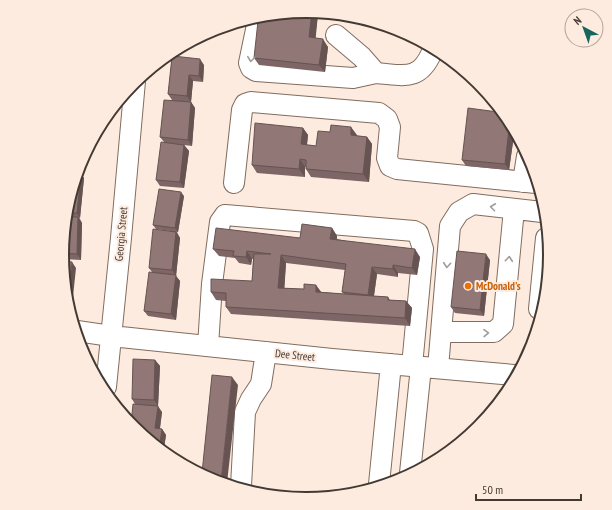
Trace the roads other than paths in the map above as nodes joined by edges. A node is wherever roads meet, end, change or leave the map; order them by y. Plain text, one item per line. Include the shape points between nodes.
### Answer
1 (257, 24) edge
2 (336, 35) dead end
3 (431, 54) edge
4 (376, 73) junction
5 (134, 92) edge
6 (529, 182) edge
7 (234, 183) dead end
8 (514, 209) junction
9 (539, 212) edge
10 (82, 332) edge
11 (441, 332) junction
12 (111, 336) junction
13 (208, 346) junction
14 (266, 352) junction
15 (392, 364) junction
16 (423, 367) junction
17 (511, 375) edge
18 (106, 383) edge
19 (411, 468) edge
20 (379, 480) edge
21 (241, 483) edge

1 -> 4 street via 249,63 256,71 353,78
2 - 4 street
3 - 4 street via 421,70 409,75
5 - 12 street, Georgia Street
6 - 7 street via 397,170 390,166 387,158 390,127 387,118 379,113 251,102 245,104 242,110
8 - 9 street
11 -> 8 street via 494,332 504,316
8 -> 11 street via 473,204 459,212 450,226
10 - 12 street, Dee Street
11 - 16 street
12 - 13 street, Dee Street
12 - 18 street, Georgia Street
13 - 14 street, Dee Street
13 - 16 street via 220,222 225,215 414,230 418,233 423,249
14 - 15 street, Dee Street
14 - 21 street via 261,384 246,412
15 - 16 street, Dee Street
15 - 20 street
16 - 17 street, Dee Street
16 - 19 street

